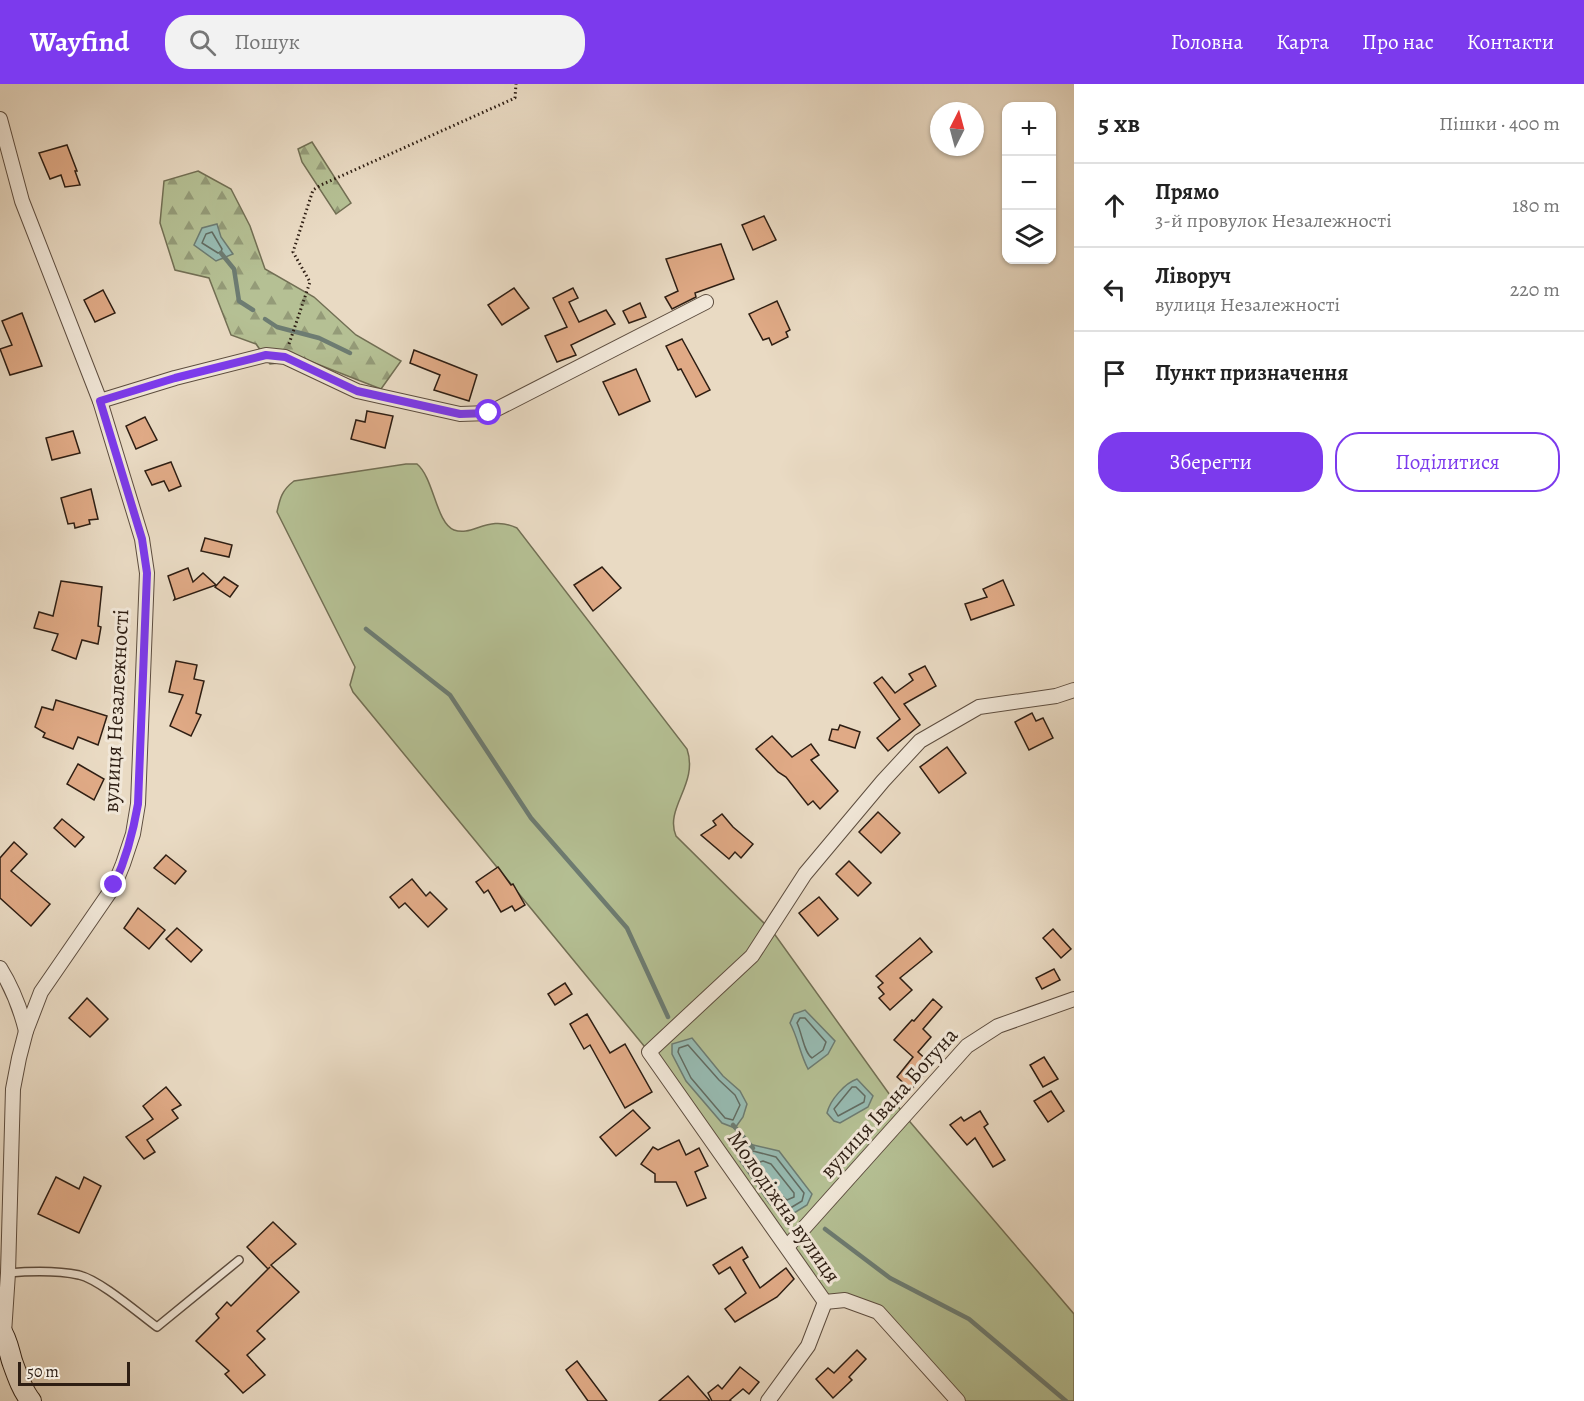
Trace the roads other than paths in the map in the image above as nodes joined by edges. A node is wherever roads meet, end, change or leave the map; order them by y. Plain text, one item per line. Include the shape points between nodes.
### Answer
1 (0, 119) edge
2 (706, 302) dead end
3 (100, 401) junction
4 (1074, 690) edge
5 (0, 968) edge
6 (1074, 999) edge
7 (26, 1031) junction
8 (787, 1247) junction
9 (239, 1260) dead end
10 (4, 1272) edge
11 (825, 1302) junction
12 (2, 1331) edge
13 (31, 1401) edge
14 (768, 1401) edge
15 (958, 1401) edge

1 - 3 street, вулиця Незалежності via 22,201
2 - 3 street via 489,413 460,414 357,391 285,357 266,355
3 - 7 street, вулиця Незалежності via 142,539 147,573 138,804 133,834 114,885 41,992
4 - 8 street, Молодіжна вулиця via 979,707 920,741 805,874 752,956 648,1052
5 - 7 street via 20,1005
6 - 8 street, вулиця Івана Богуна via 998,1026 967,1046
7 - 10 street, вулиця Незалежності via 13,1089
8 - 11 street, Молодіжна вулиця
9 - 10 lane via 158,1327 81,1275
10 - 12 street, вулиця Незалежності
11 - 14 street via 808,1346
11 - 15 street, Молодіжна вулиця via 845,1300 878,1312
12 - 13 street, вулиця Незалежності

